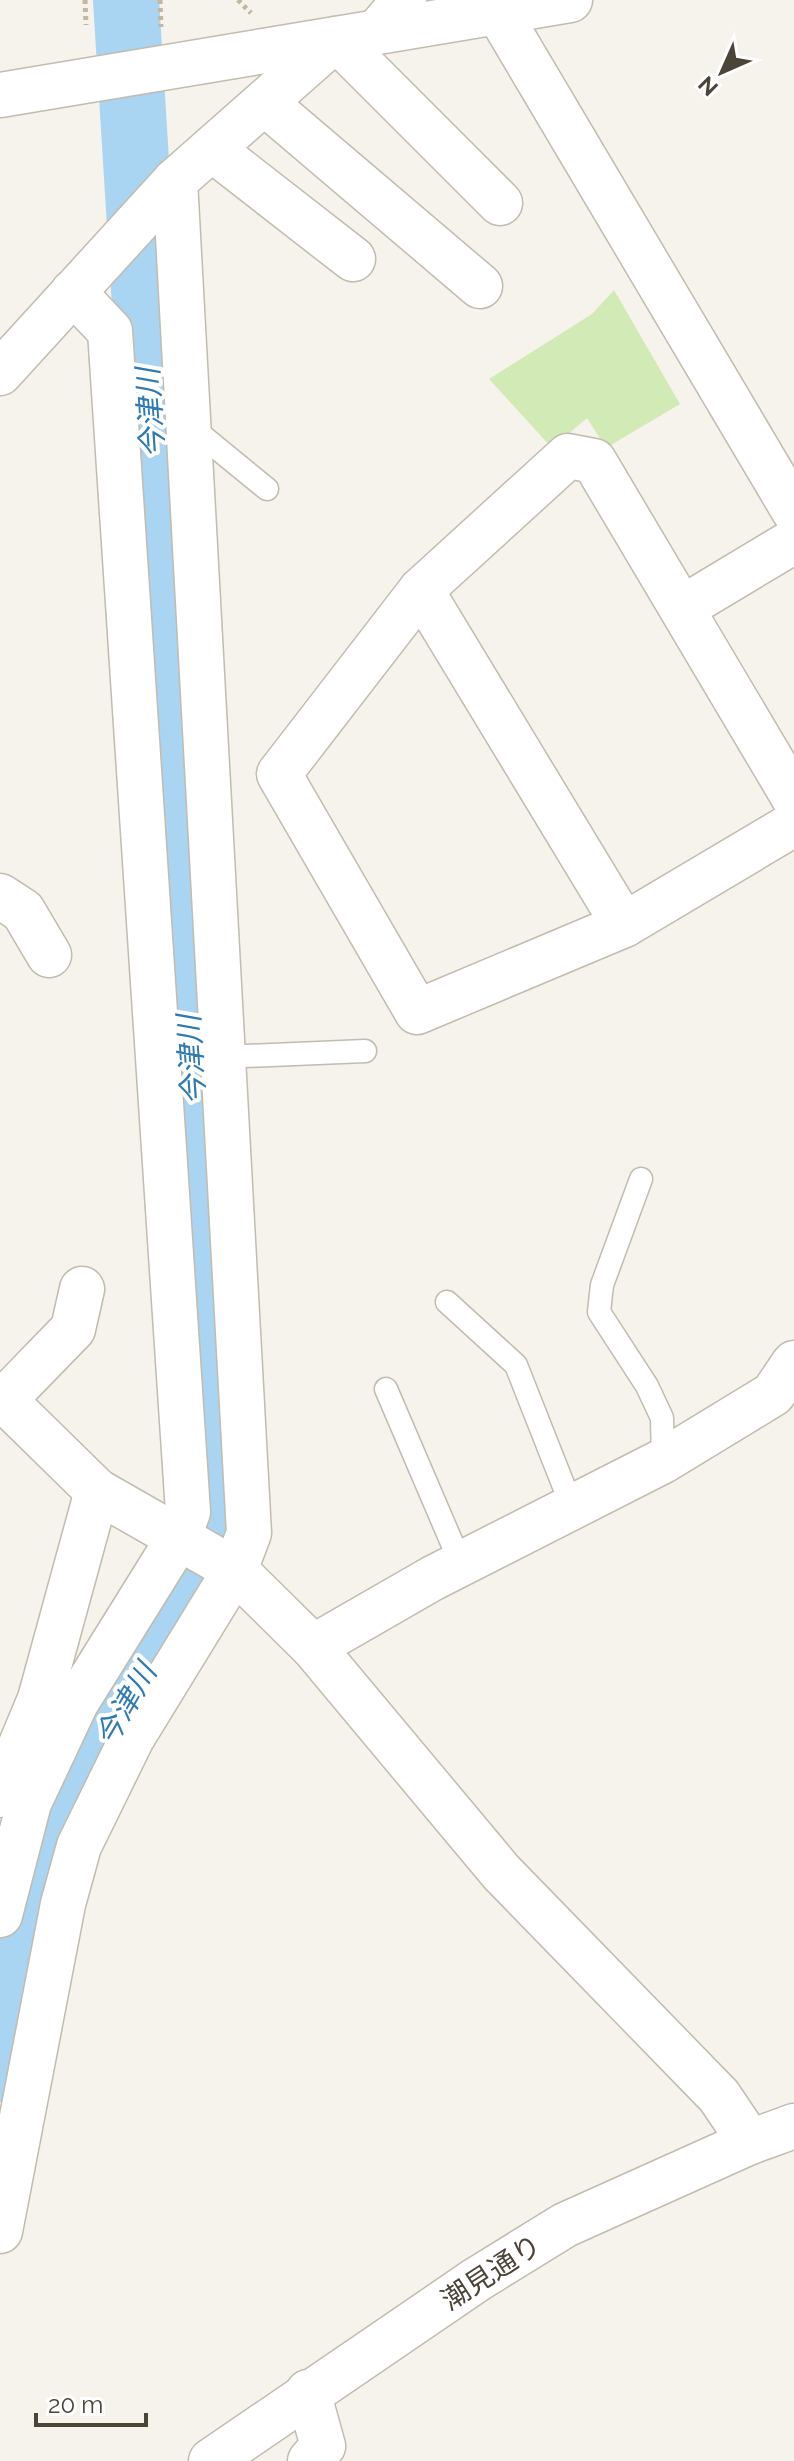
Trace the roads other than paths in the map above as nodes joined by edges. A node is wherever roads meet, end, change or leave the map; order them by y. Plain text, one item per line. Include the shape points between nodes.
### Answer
1 (570, 0) edge
2 (498, 12) junction
3 (391, 16) edge
4 (336, 39) junction
5 (0, 95) edge
6 (266, 104) junction
7 (213, 150) junction
8 (175, 181) junction
9 (500, 203) dead end
10 (353, 259) dead end
11 (480, 286) dead end
12 (73, 292) junction
13 (0, 373) edge
14 (190, 426) junction
15 (267, 489) dead end
16 (794, 511) edge
17 (794, 541) edge
18 (421, 590) junction
19 (684, 607) junction
20 (794, 798) edge
21 (794, 824) edge
22 (0, 896) edge
23 (624, 925) junction
24 (49, 955) dead end
25 (365, 1051) dead end
26 (223, 1057) junction
27 (641, 1179) dead end
28 (82, 1289) dead end
29 (447, 1302) dead end
30 (794, 1363) edge
31 (386, 1389) dead end
32 (2, 1398) edge
33 (663, 1461) junction
34 (97, 1491) junction
35 (572, 1507) junction
36 (178, 1539) junction
37 (461, 1564) junction
38 (235, 1570) junction
39 (313, 1647) junction
40 (0, 1795) edge
41 (0, 1915) edge
42 (794, 2126) edge
43 (750, 2142) junction
44 (0, 2231) edge
45 (308, 2392) junction
46 (211, 2461) edge
47 (310, 2461) edge

1 - 2 street
2 - 3 street
2 - 16 street
3 - 4 street
4 - 5 street
4 - 6 street
4 - 9 street
6 - 7 street
6 - 11 street
7 - 8 street
7 - 10 street
8 - 12 street
8 - 14 street
12 - 13 street
12 - 36 street via 110,331 188,1512
14 - 15 lane
14 - 26 street
17 - 19 street
18 - 19 street via 568,456 594,461
18 - 23 street
18 - 23 street via 279,774 417,1012
19 - 20 street
21 - 23 street
22 - 24 street via 23,911
25 - 26 lane
26 - 38 street via 249,1533
27 - 33 lane via 602,1285 599,1312 662,1418
28 - 32 street via 73,1329
29 - 35 lane via 516,1365
30 - 33 street via 773,1394
31 - 37 lane
32 - 34 street
33 - 35 street
34 - 36 street
34 - 40 street via 40,1699
35 - 37 street
36 - 38 street
36 - 41 street via 76,1703 36,1789
37 - 39 street
38 - 39 street
38 - 44 street via 132,1738 79,1846 63,1904
39 - 43 street via 501,1872 719,2096
42 - 43 street, 潮見通り
43 - 45 street, 潮見通り via 565,2225
45 - 46 street, 潮見通り
45 - 47 street via 323,2446

